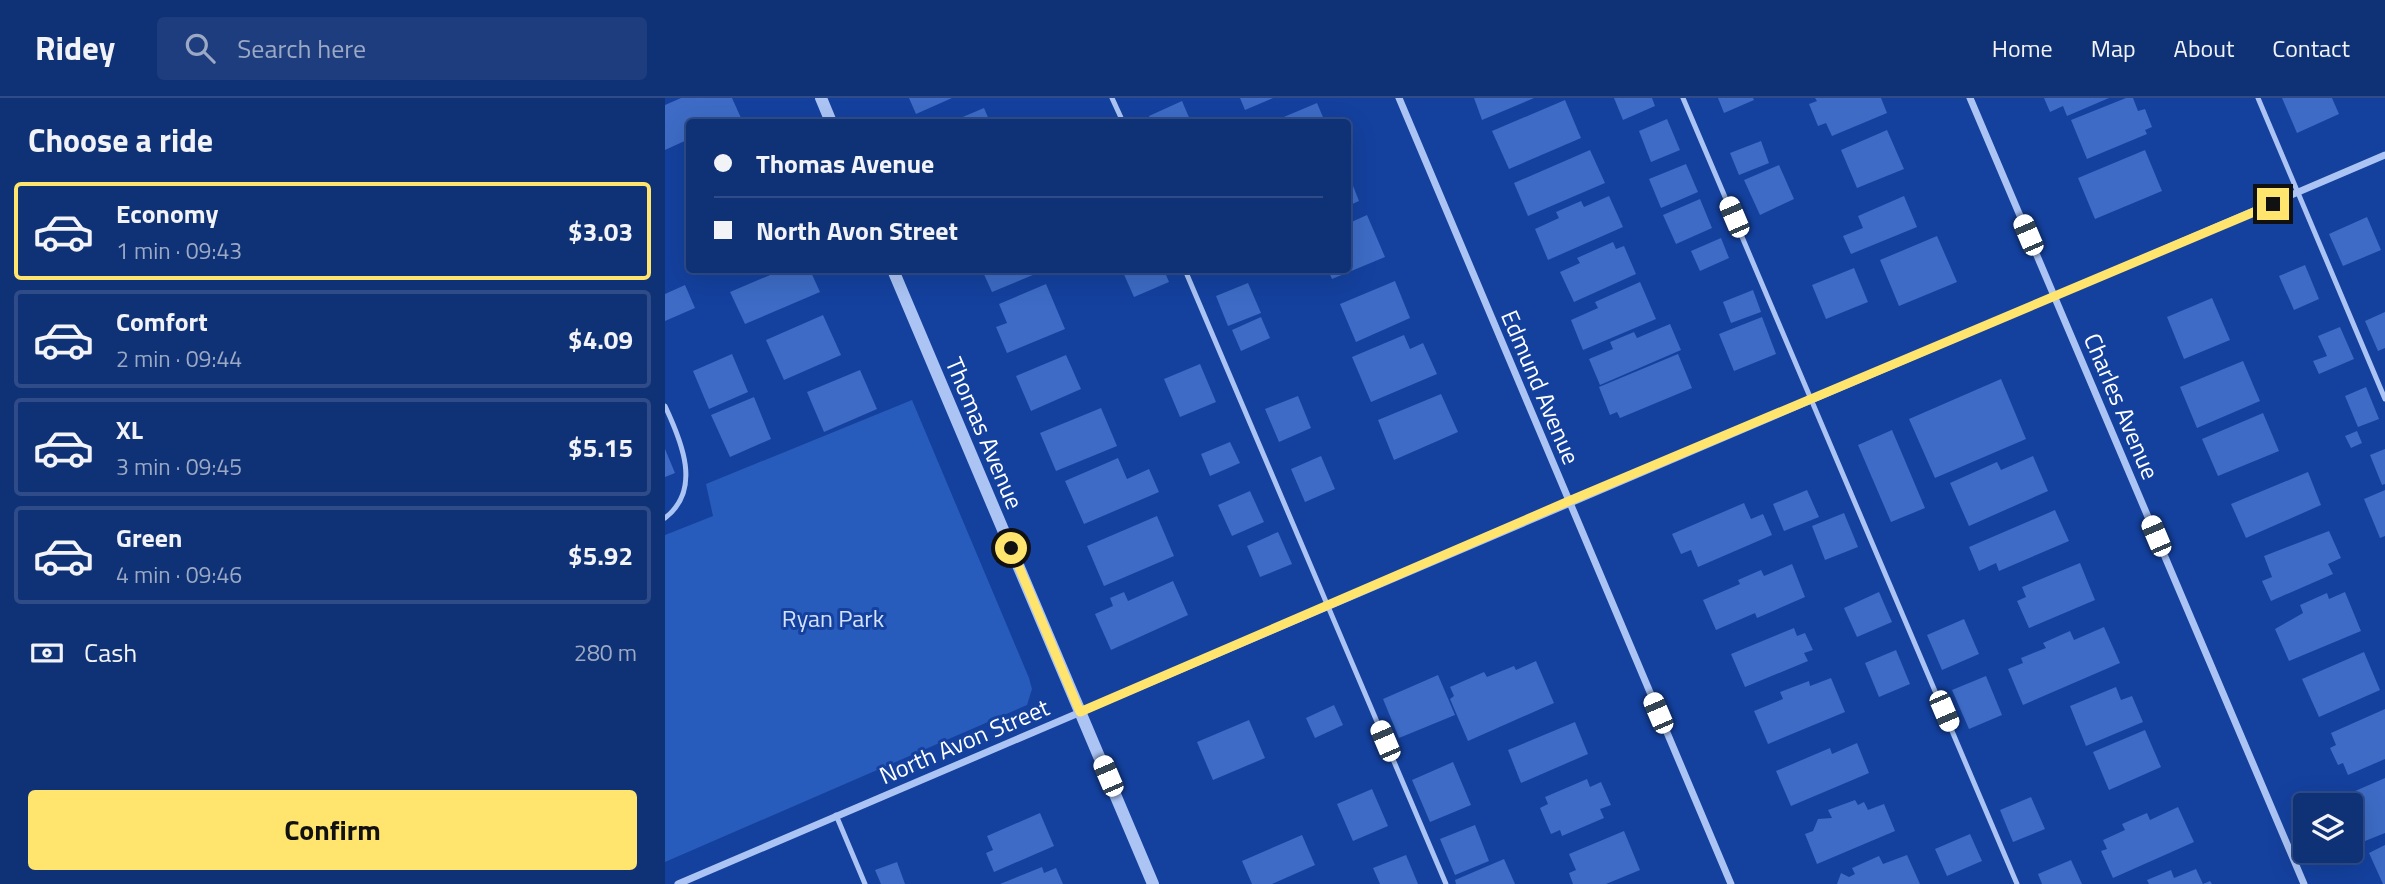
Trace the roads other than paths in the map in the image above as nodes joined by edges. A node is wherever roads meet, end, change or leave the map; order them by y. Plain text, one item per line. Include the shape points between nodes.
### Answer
1 (821, 98) edge
2 (1112, 98) edge
3 (1399, 98) edge
4 (1683, 98) edge
5 (1970, 98) edge
6 (2258, 98) edge
7 (830, 119) edge
8 (1122, 119) edge
9 (2385, 155) edge
10 (2298, 193) junction
11 (894, 273) edge
12 (1186, 273) edge
13 (2055, 296) junction
14 (1811, 399) junction
15 (2385, 399) edge
16 (665, 406) edge
17 (1569, 501) junction
18 (665, 518) edge
19 (1328, 606) junction
20 (1080, 712) junction
21 (836, 816) junction
22 (678, 884) edge
23 (865, 884) edge
24 (1153, 884) edge
25 (1446, 884) edge
26 (1731, 884) edge
27 (2017, 884) edge
28 (2304, 884) edge

1 - 7 street
2 - 8 lane
3 - 17 street, Edmund Avenue
4 - 14 lane
5 - 13 street, Charles Avenue
6 - 10 lane
9 - 10 street, North Avon Street
10 - 13 street, North Avon Street
10 - 15 lane
11 - 20 street, Thomas Avenue
12 - 19 lane
13 - 14 street, North Avon Street
13 - 28 street, Charles Avenue
14 - 17 street, North Avon Street
14 - 27 lane
16 - 18 lane via 687,473 685,493 677,509
17 - 19 street, North Avon Street
17 - 26 street, Edmund Avenue
19 - 20 street, North Avon Street
19 - 25 lane
20 - 21 street, North Avon Street
20 - 24 street, Thomas Avenue
21 - 22 street, North Avon Street
21 - 23 lane

